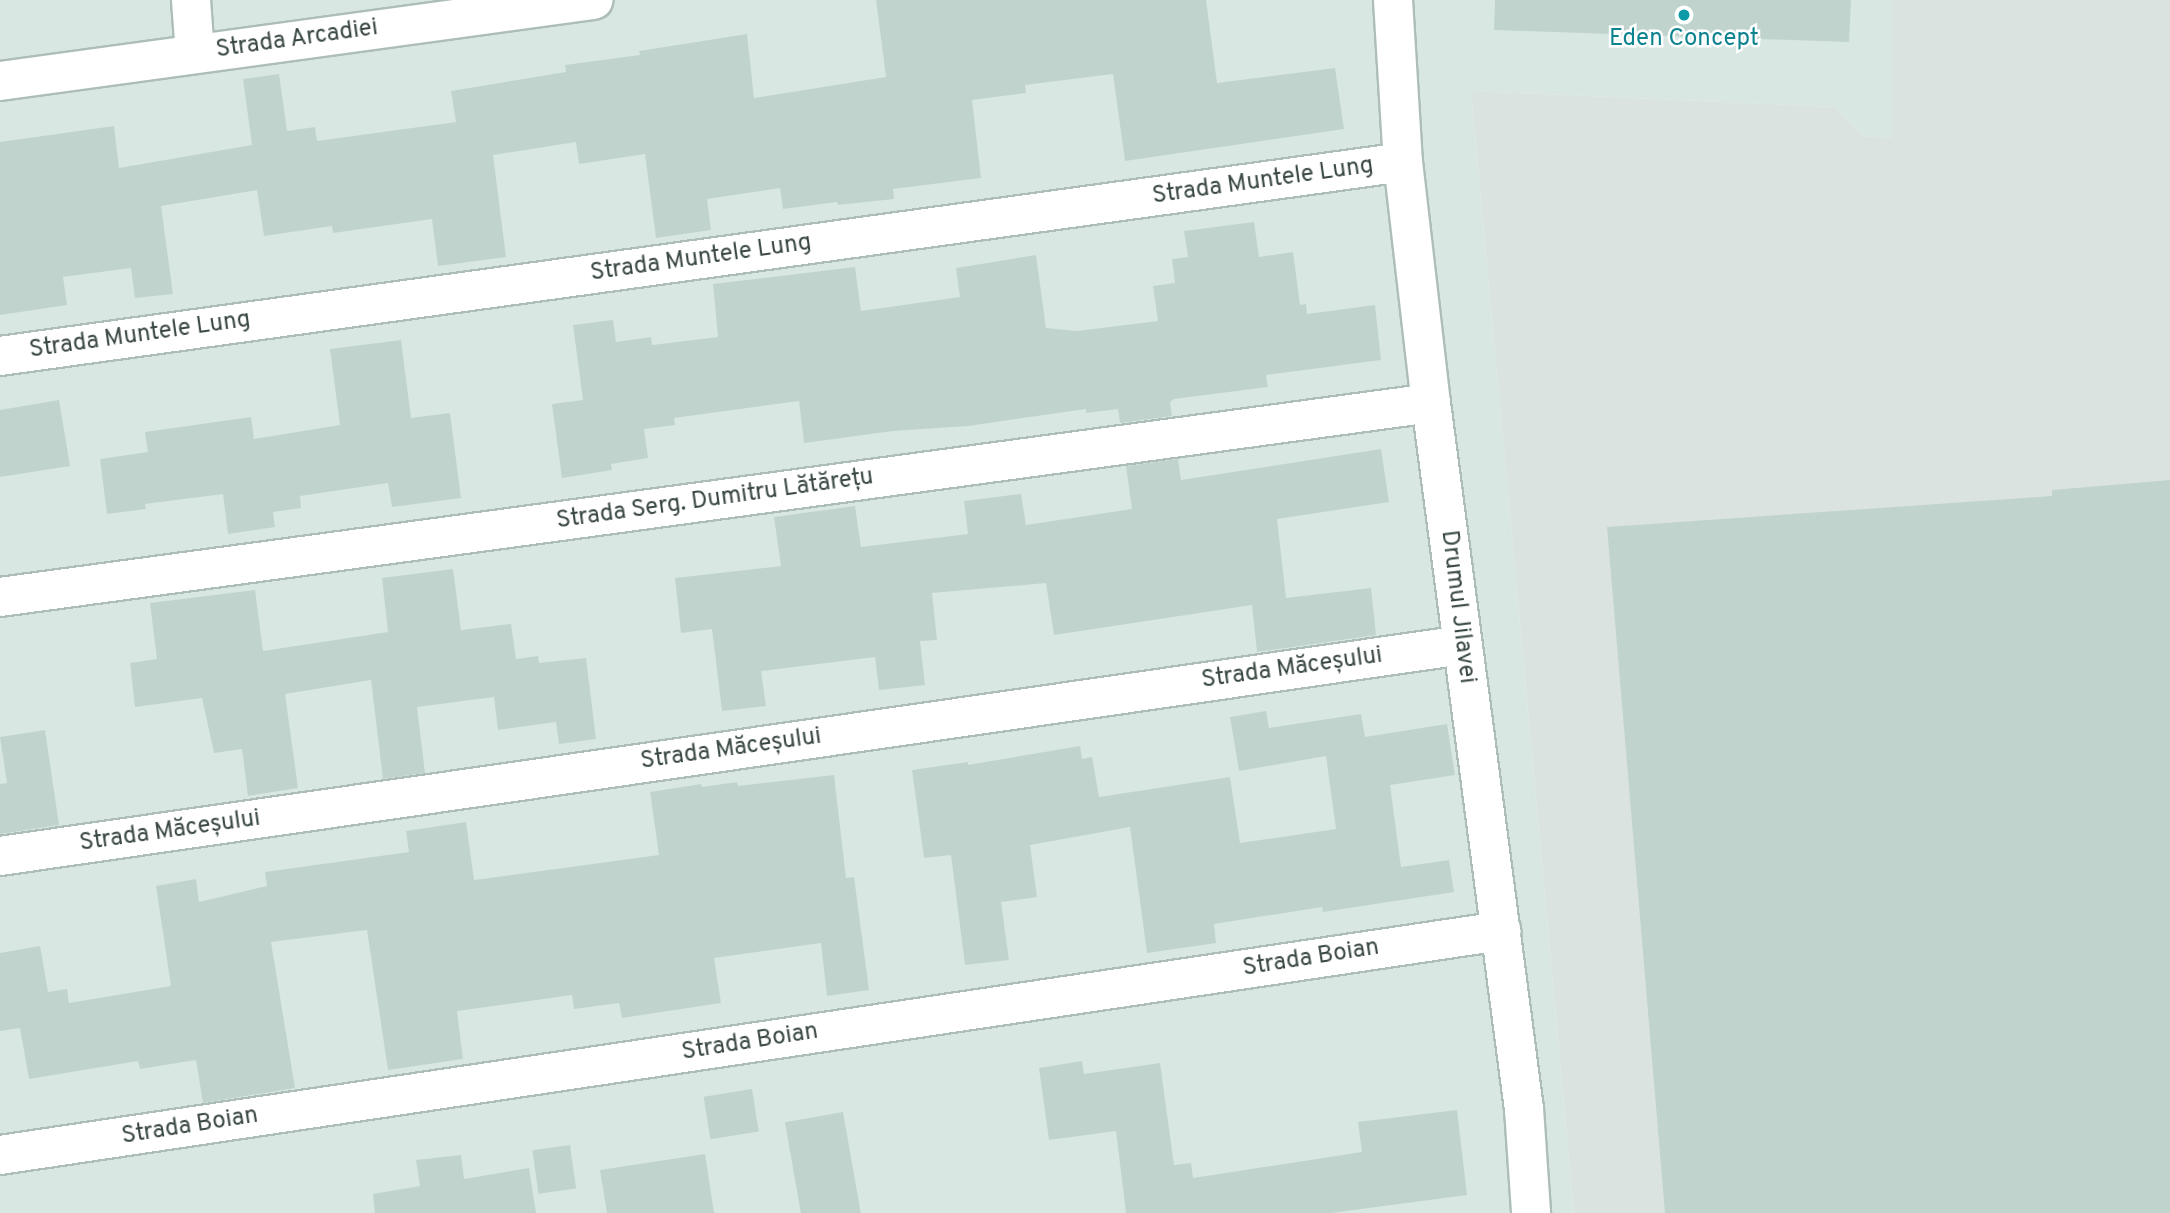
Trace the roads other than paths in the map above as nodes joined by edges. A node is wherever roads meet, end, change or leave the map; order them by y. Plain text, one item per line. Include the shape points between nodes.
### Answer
1 (191, 0) edge
2 (593, 0) edge
3 (1393, 0) edge
4 (195, 54) junction
5 (0, 81) edge
6 (1403, 162) junction
7 (0, 356) edge
8 (1431, 403) junction
9 (0, 597) edge
10 (1462, 645) junction
11 (0, 856) edge
12 (1501, 931) junction
13 (0, 1155) edge
14 (1531, 1213) edge

1 - 4 street
2 - 4 street, Strada Arcadiei
3 - 6 street, Drumul Jilavei
4 - 5 street, Strada Arcadiei
6 - 7 street, Strada Muntele Lung
6 - 8 street, Drumul Jilavei
8 - 9 street, Strada Serg. Dumitru Lătărețu
8 - 10 street, Drumul Jilavei
10 - 11 street, Strada Măceșului
10 - 12 street, Drumul Jilavei
12 - 13 street, Strada Boian
12 - 14 street, Drumul Jilavei via 1524,1109

